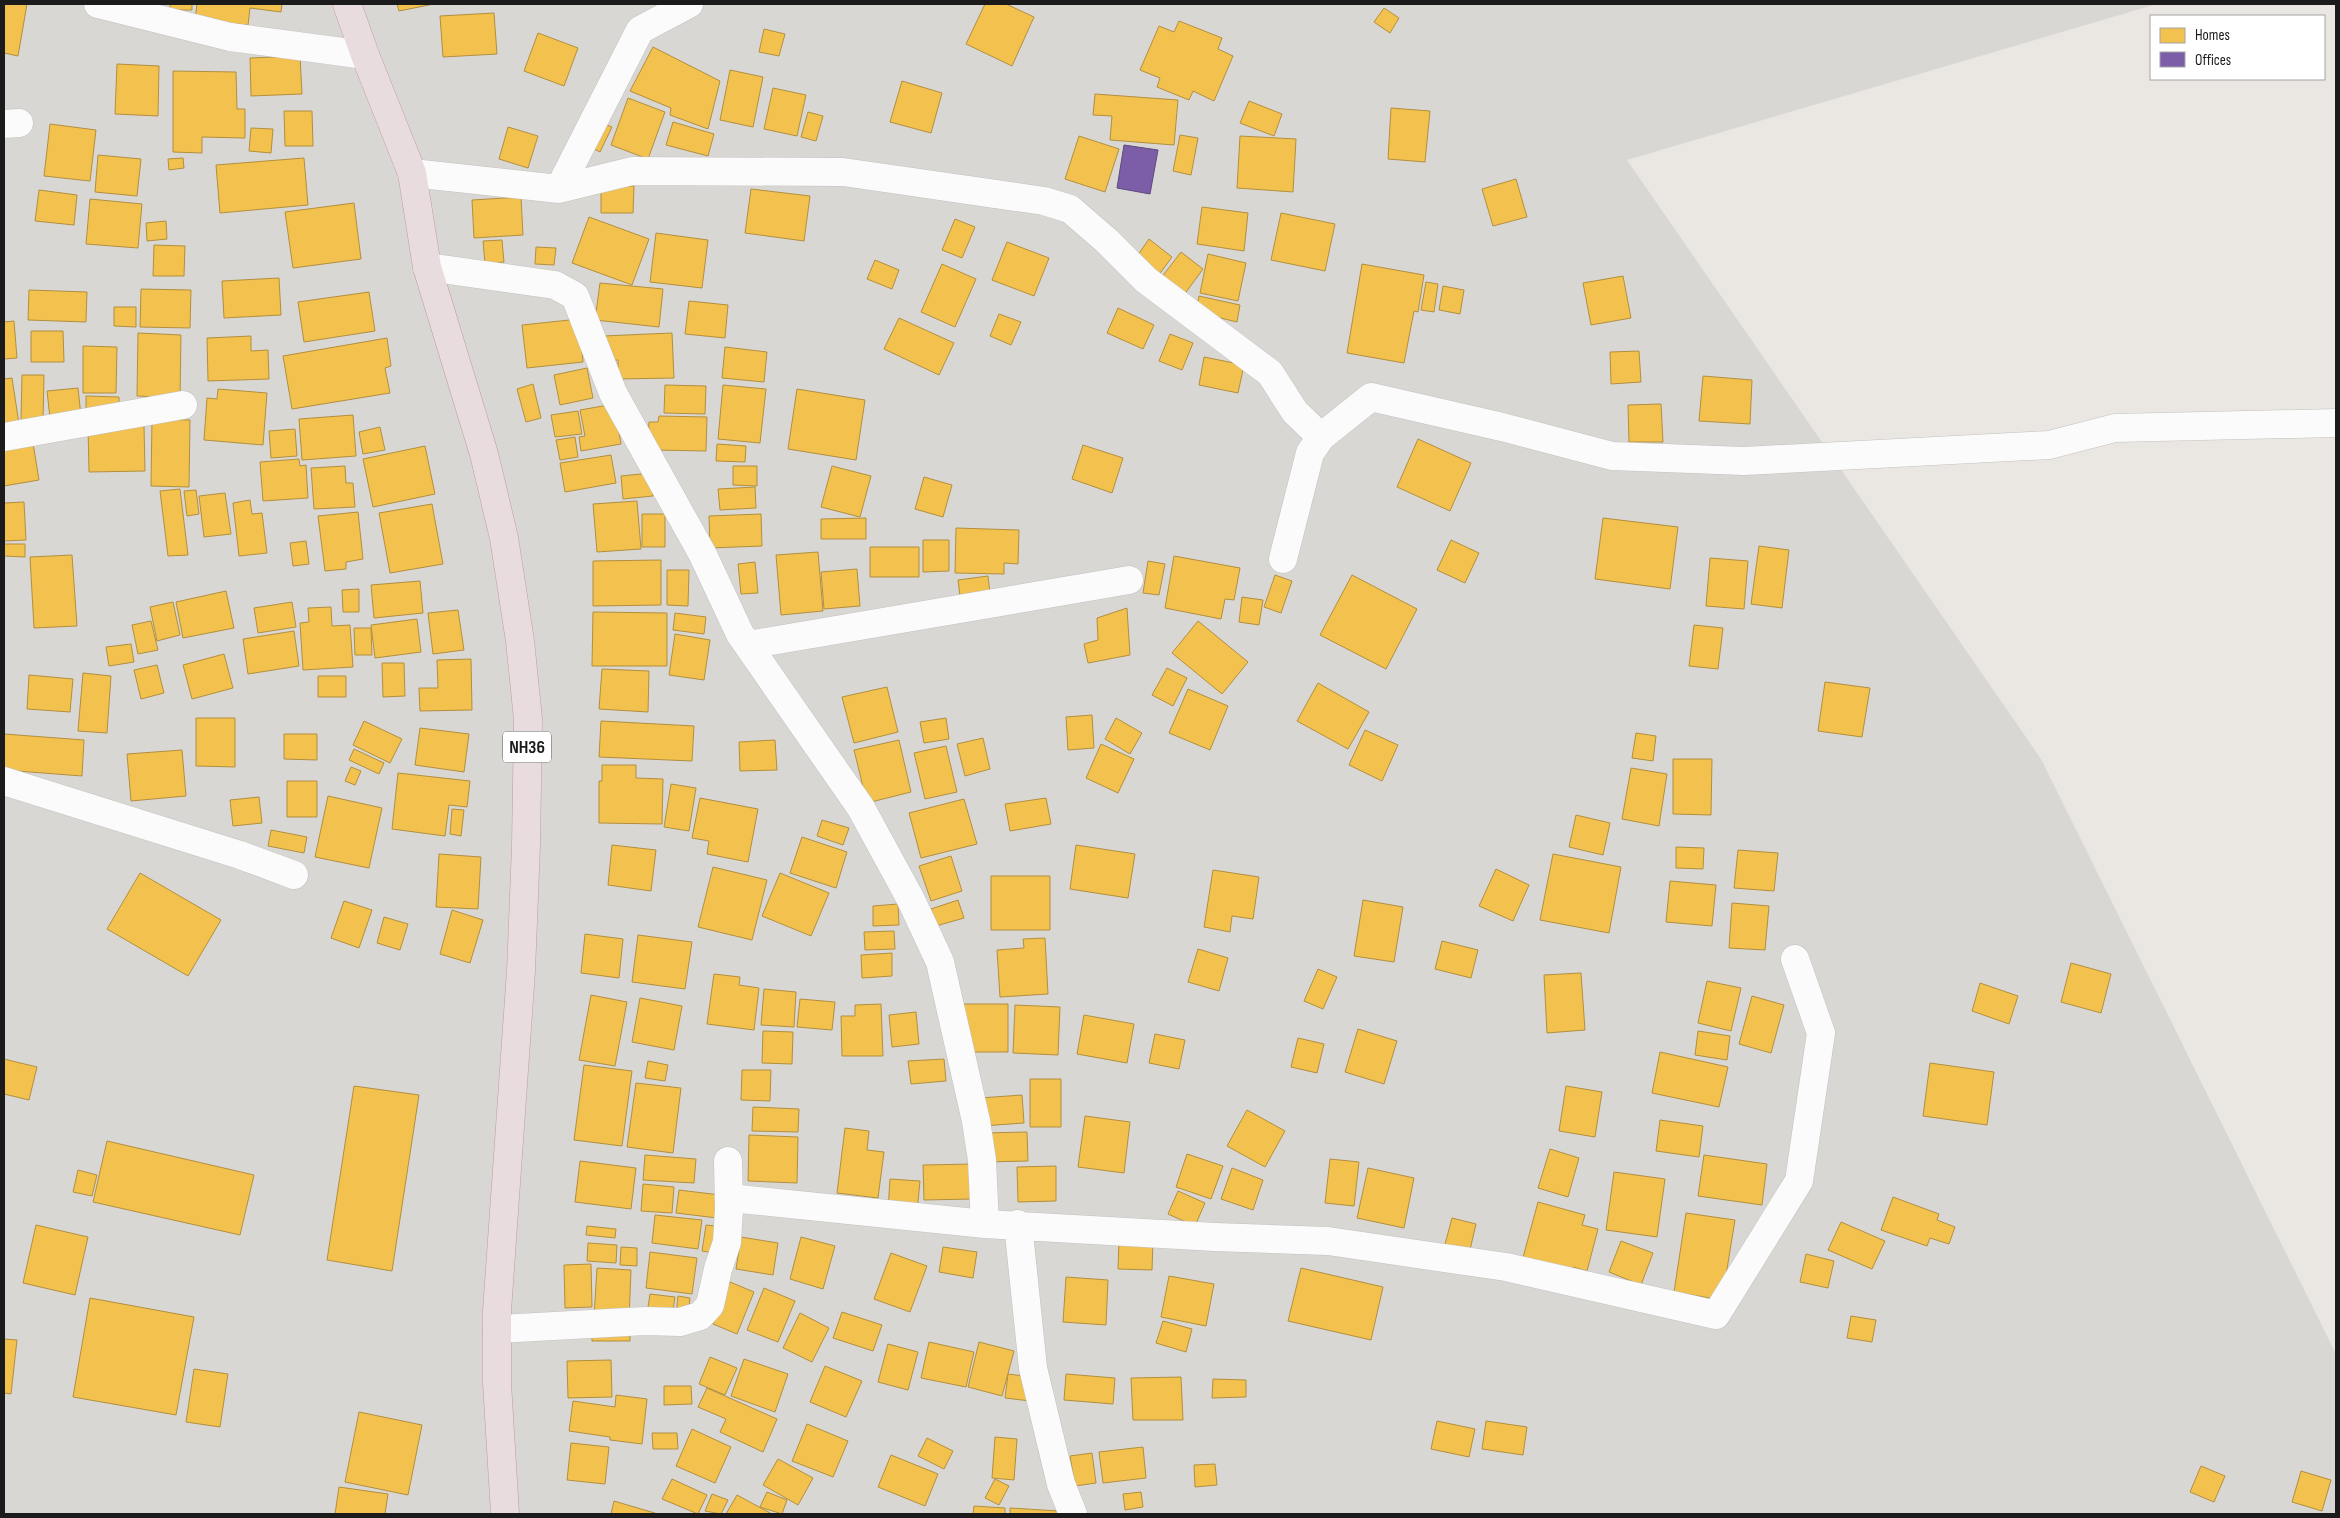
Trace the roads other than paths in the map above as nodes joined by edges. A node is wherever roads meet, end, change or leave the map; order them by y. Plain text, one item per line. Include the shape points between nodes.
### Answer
1 (98, 4) edge
2 (346, 4) edge
3 (688, 4) edge
4 (364, 55) junction
5 (412, 173) junction
6 (559, 189) junction
7 (428, 267) junction
8 (183, 405) dead end
9 (2336, 423) edge
10 (4, 437) edge
11 (1321, 437) junction
12 (1283, 559) dead end
13 (1129, 580) dead end
14 (748, 645) junction
15 (4, 781) edge
16 (294, 875) dead end
17 (1795, 959) dead end
18 (728, 1161) dead end
19 (730, 1198) junction
20 (986, 1224) junction
21 (1018, 1224) junction
22 (497, 1329) junction
23 (505, 1514) edge
24 (1073, 1514) edge

1 - 4 street via 230,37
2 - 4 highway, NH36
3 - 6 street via 640,30
4 - 5 highway, NH36
5 - 6 street
5 - 7 highway, NH36
6 - 11 street via 632,171 843,172 1044,201 1070,210 1146,280 1270,373 1295,412
7 - 14 street via 555,285 575,296 613,392 703,555
7 - 22 highway, NH36 via 484,454 504,538 528,719 521,962
8 - 10 street
9 - 11 street via 2115,428 2049,445 1744,461 1612,456 1371,397
11 - 12 street via 1310,452
13 - 14 street
14 - 20 street via 861,808 910,898 940,962 976,1121
15 - 16 street
17 - 21 street via 1821,1033 1799,1181 1716,1315 1506,1267 1328,1241 1215,1238
18 - 19 street
19 - 20 street
19 - 22 street via 727,1242 710,1304 700,1316 680,1322
20 - 21 street
21 - 24 street via 1033,1368 1061,1484
22 - 23 highway, NH36

